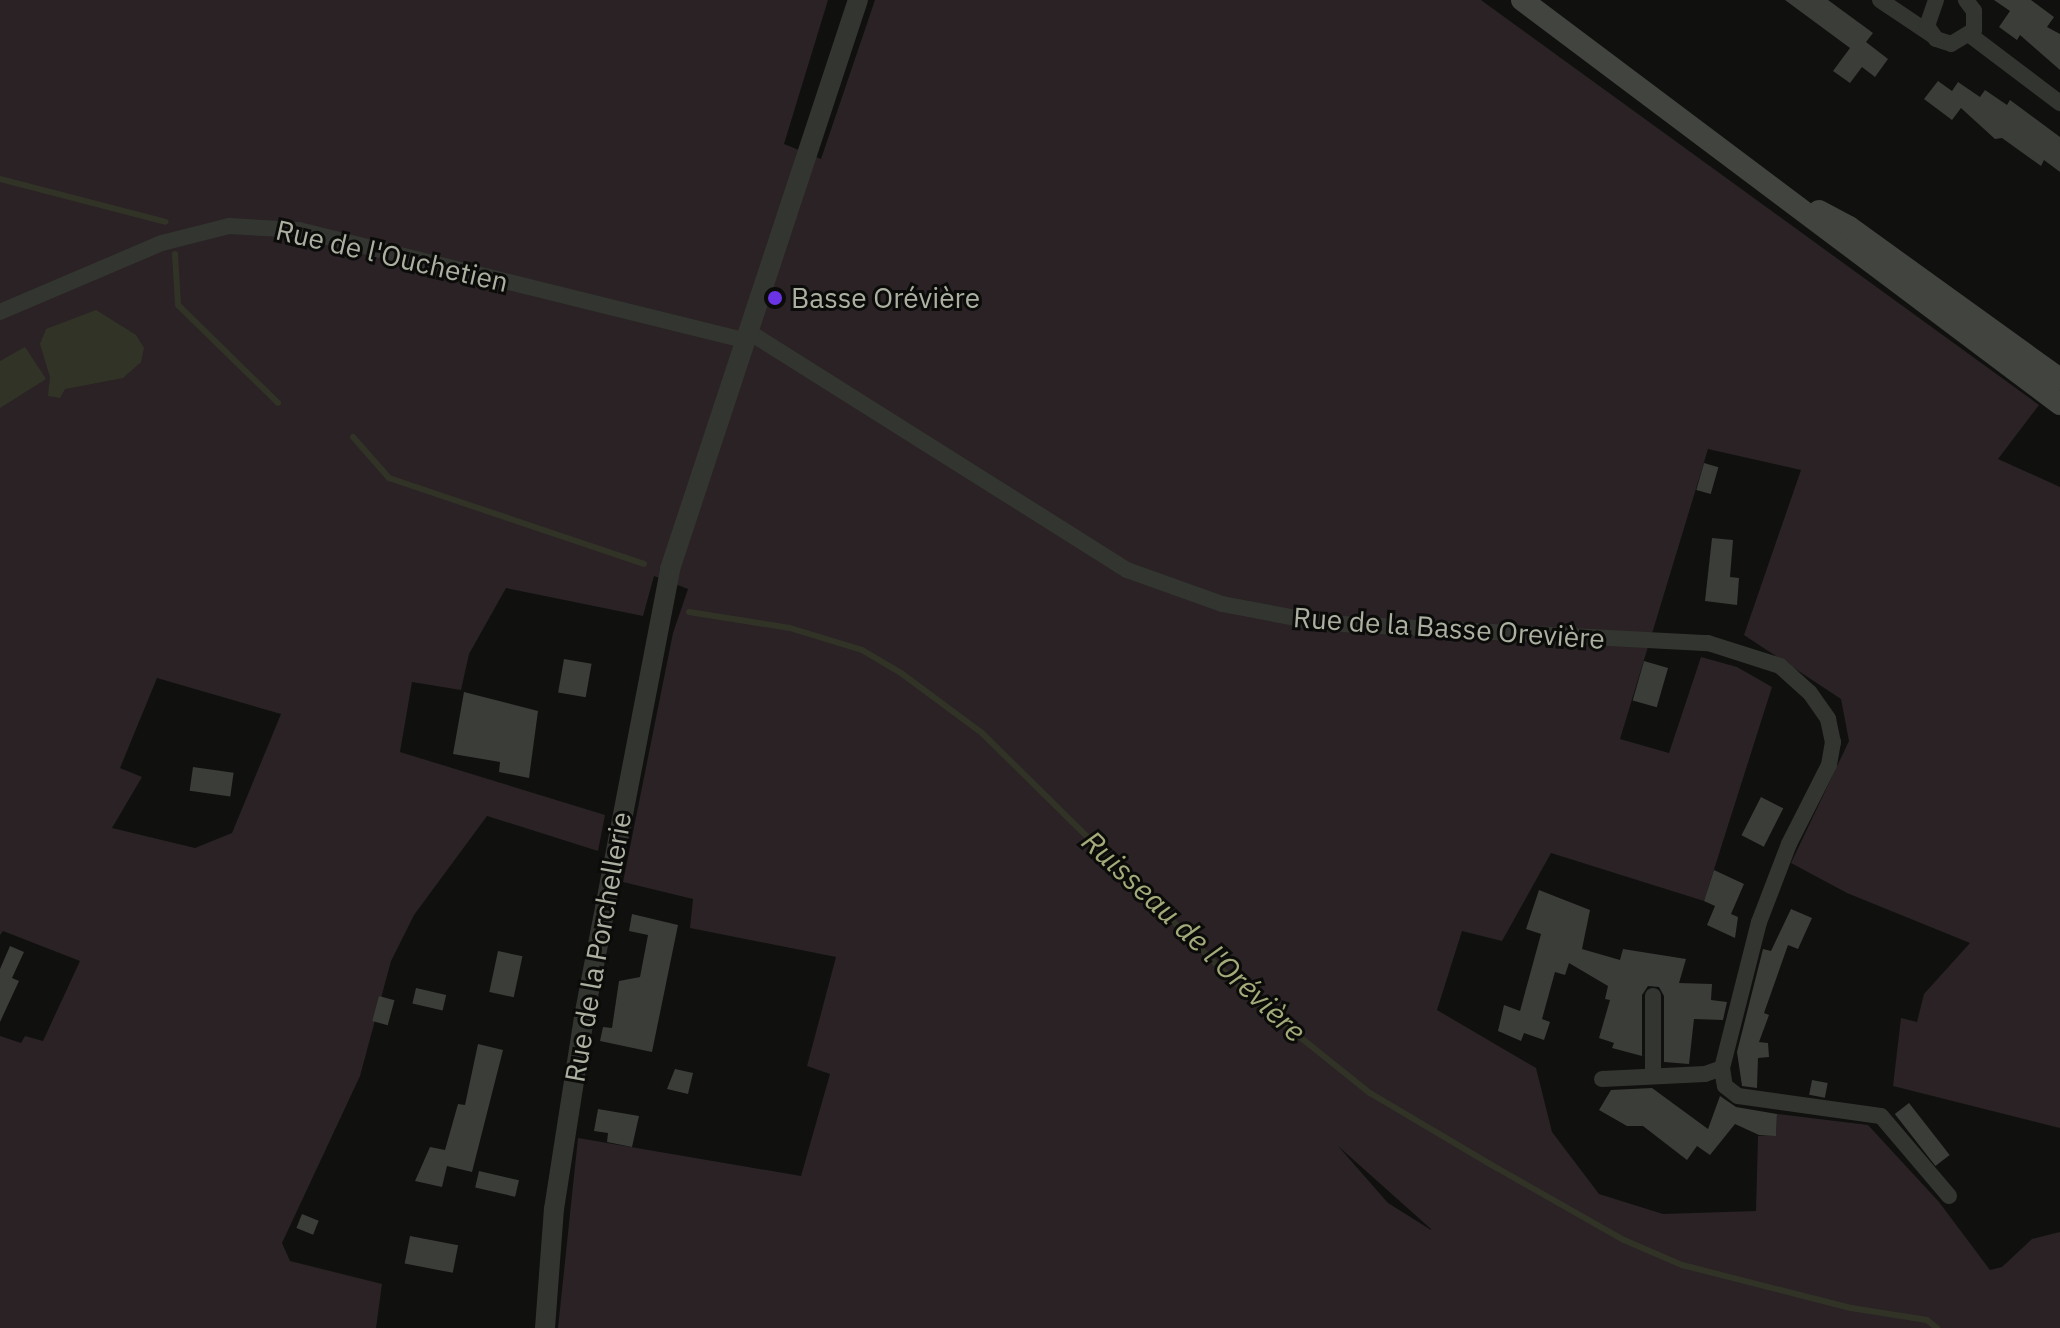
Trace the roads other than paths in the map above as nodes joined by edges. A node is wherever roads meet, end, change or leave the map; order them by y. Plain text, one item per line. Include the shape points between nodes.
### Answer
1 (858, 0) edge
2 (1522, 0) edge
3 (1880, 0) edge
4 (1936, 0) edge
5 (1966, 0) edge
6 (1970, 35) junction
7 (1933, 36) junction
8 (2060, 103) edge
9 (1760, 182) junction
10 (0, 312) edge
11 (747, 336) junction
12 (2060, 379) edge
13 (2060, 404) edge
14 (1653, 996) dead end
15 (1722, 1068) junction
16 (1653, 1075) junction
17 (1602, 1079) dead end
18 (1949, 1196) dead end
19 (545, 1328) edge

1 - 11 street, Rue de la Porchellerie
2 - 9 main road
3 - 7 street
4 - 7 street via 1927,19
5 - 6 street via 1976,17
6 - 7 street via 1951,44
6 - 8 street
9 - 12 main road via 1849,227
9 - 13 main road
10 - 11 street, Rue de l'Ouchetien via 162,243 229,226 299,230
11 - 15 street, Rue de la Basse Orevière via 1127,570 1222,604 1323,623 1708,643 1780,666 1810,693 1828,719 1833,742 1829,765 1789,844 1759,922
11 - 19 street, Rue de la Porchellerie via 670,569 581,1031 554,1209
14 - 16 street
15 - 16 street via 1705,1074
15 - 18 street via 1725,1086 1738,1096 1881,1116
16 - 17 street

